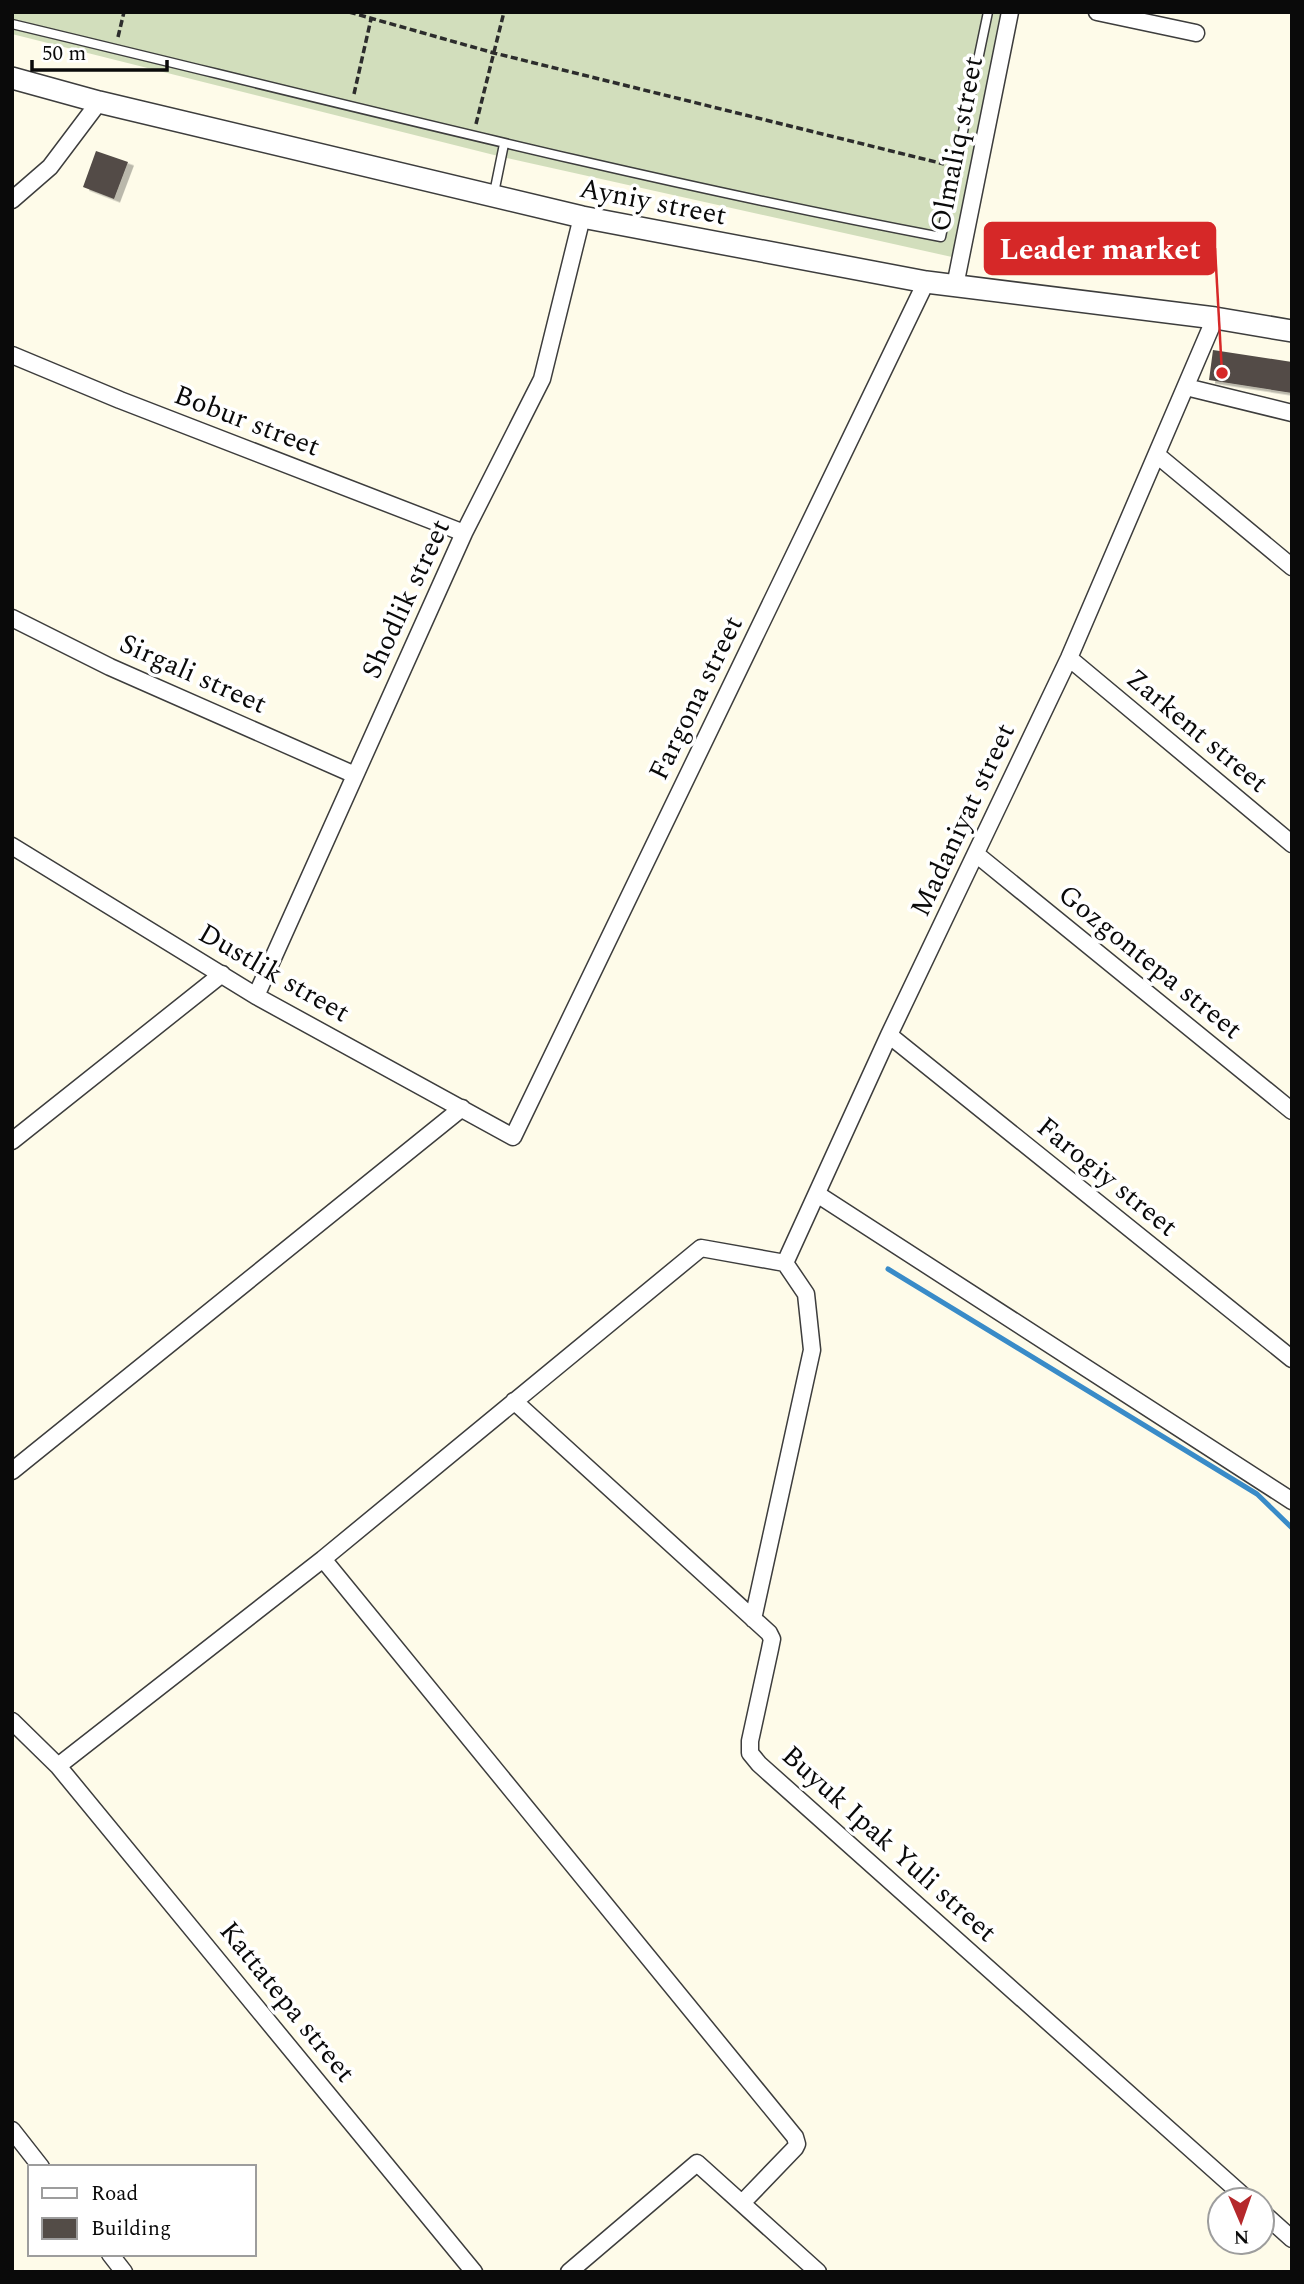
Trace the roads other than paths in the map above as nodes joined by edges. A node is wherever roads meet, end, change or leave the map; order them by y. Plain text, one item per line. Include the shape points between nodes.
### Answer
1 (988, 12) edge
2 (1010, 12) edge
3 (1097, 12) edge
4 (12, 24) edge
5 (1196, 33) dead end
6 (12, 78) edge
7 (99, 102) junction
8 (505, 144) junction
9 (494, 196) junction
10 (12, 200) edge
11 (582, 217) junction
12 (926, 282) junction
13 (955, 286) junction
14 (1215, 318) junction
15 (1292, 331) edge
16 (12, 355) edge
17 (1186, 387) junction
18 (1292, 413) edge
19 (1157, 455) junction
20 (464, 533) junction
21 (1292, 567) edge
22 (12, 618) edge
23 (1069, 658) junction
24 (355, 775) junction
25 (1292, 844) edge
26 (12, 846) edge
27 (976, 854) junction
28 (222, 975) junction
29 (256, 996) junction
30 (890, 1035) junction
31 (462, 1108) junction
32 (1292, 1111) edge
33 (513, 1137) joint
34 (12, 1141) edge
35 (817, 1194) junction
36 (785, 1263) junction
37 (1292, 1359) edge
38 (514, 1401) junction
39 (12, 1471) edge
40 (1292, 1501) edge
41 (323, 1559) junction
42 (753, 1619) junction
43 (12, 1721) edge
44 (58, 1766) junction
45 (12, 2130) edge
46 (39, 2165) edge
47 (1232, 2186) edge
48 (743, 2202) junction
49 (1276, 2225) edge
50 (1292, 2239) edge
51 (112, 2256) edge
52 (124, 2272) edge
53 (474, 2272) edge
54 (569, 2272) edge
55 (818, 2272) edge

1 - 8 lane via 941,237
2 - 13 street, Olmaliq street
3 - 5 street
4 - 8 lane
6 - 7 street, Ayniy street
7 - 9 street, Ayniy street
7 - 10 street via 50,167
8 - 9 lane
9 - 11 street, Ayniy street
11 - 12 street, Ayniy street
11 - 20 street, Shodlik street via 542,379
12 - 13 street, Ayniy street
12 - 33 street, Fargona street
13 - 14 street, Ayniy street
14 - 15 street, Ayniy street
14 - 17 street, Madaniyat street
16 - 20 street, Bobur street
17 - 18 street
17 - 19 street, Madaniyat street
19 - 21 street
19 - 23 street, Madaniyat street
20 - 24 street, Shodlik street
22 - 24 street, Sirgali street via 110,667
23 - 25 street, Zarkent street
23 - 27 street, Madaniyat street
24 - 29 street, Shodlik street
26 - 28 street, Dustlik street
27 - 30 street, Madaniyat street
27 - 32 street, Gozgontepa street
28 - 29 street, Dustlik street
28 - 34 street
29 - 31 street, Dustlik street
30 - 35 street, Madaniyat street
30 - 37 street, Farogiy street
31 - 33 street, Dustlik street
31 - 39 street
35 - 36 street, Madaniyat street
35 - 40 street
36 - 38 street via 701,1248
36 - 42 street via 806,1294 812,1350
38 - 41 street
38 - 42 street, Buyuk Ipak Yuli street
41 - 44 street
41 - 48 street via 795,2137 794,2148
42 - 47 street, Buyuk Ipak Yuli street via 772,1639 750,1741 750,1753 759,1764
43 - 44 street, Kattatepa street
44 - 53 street, Kattatepa street
45 - 46 street
48 - 54 street via 697,2162
48 - 55 street
49 - 50 street
51 - 52 street

